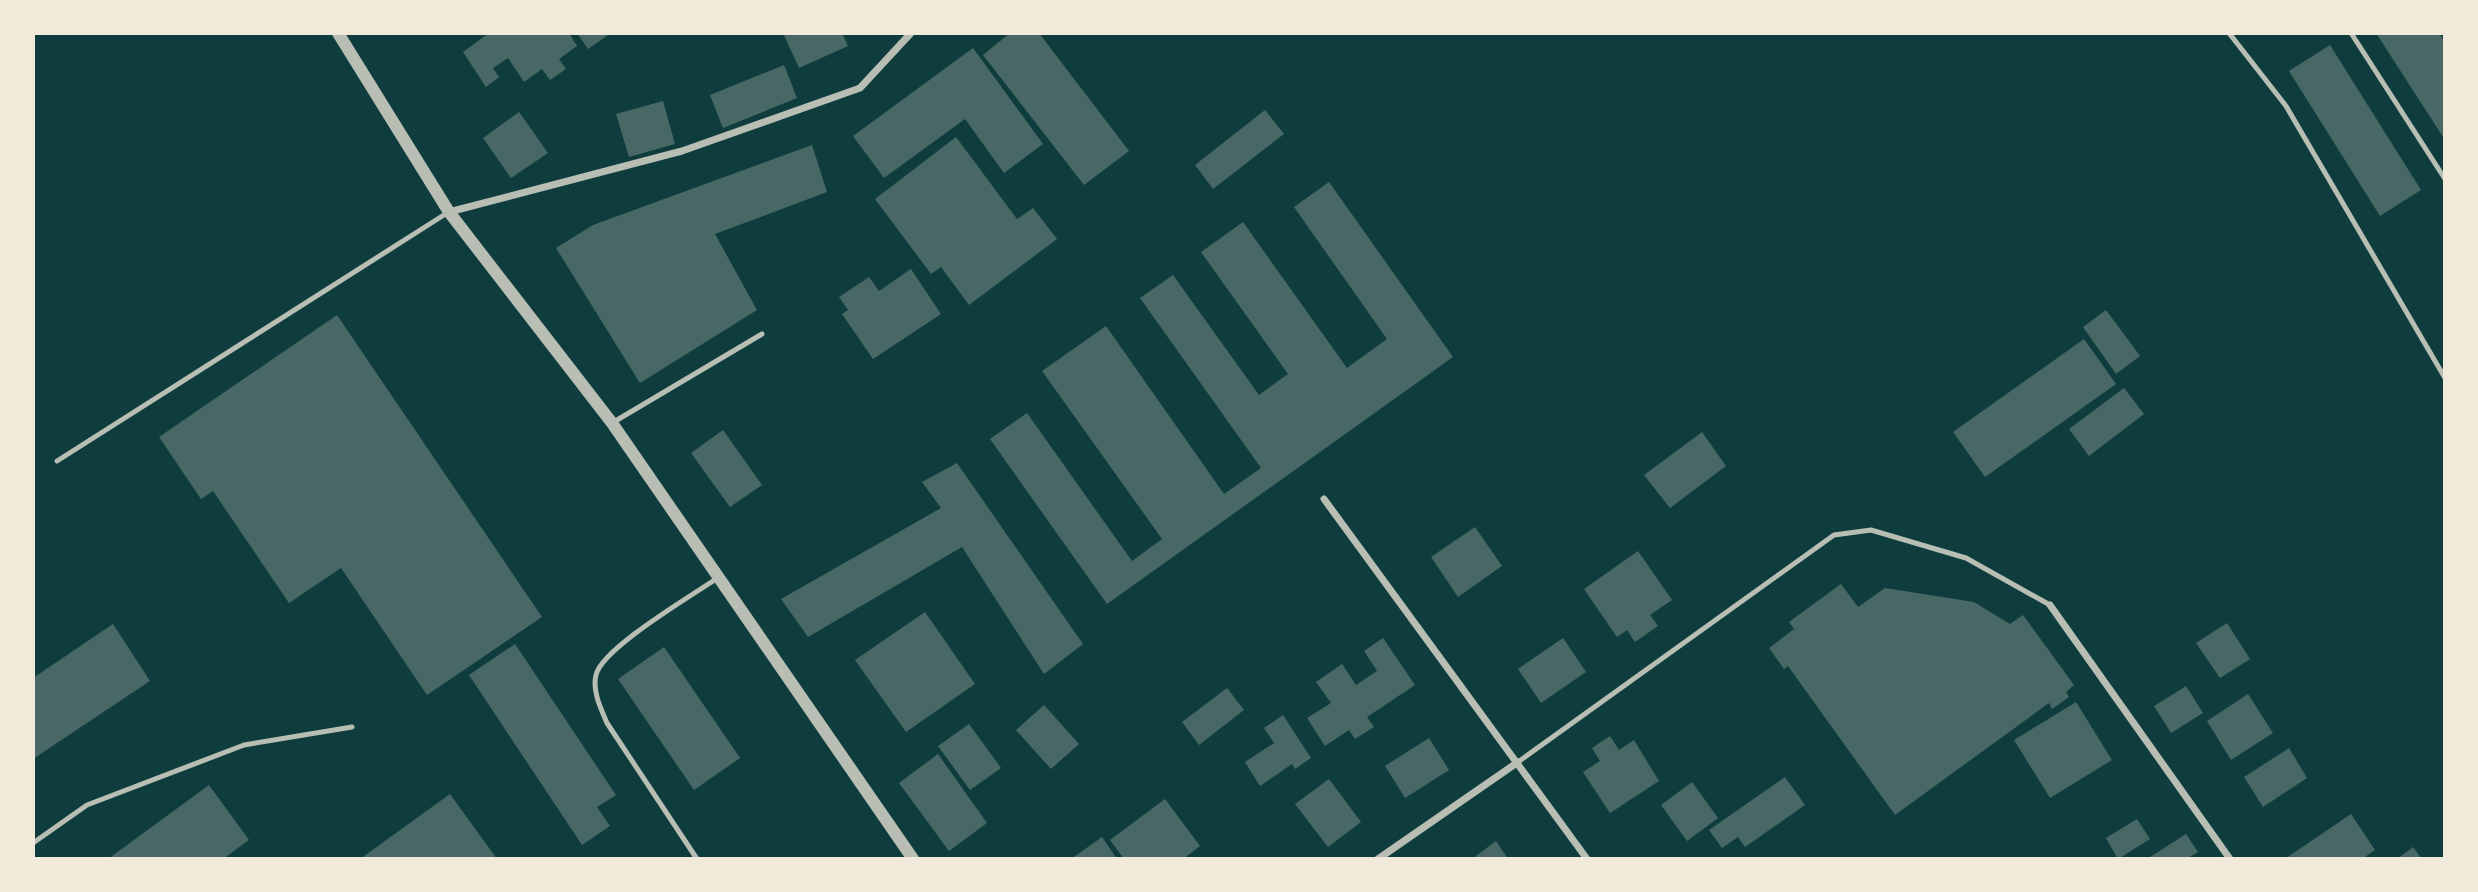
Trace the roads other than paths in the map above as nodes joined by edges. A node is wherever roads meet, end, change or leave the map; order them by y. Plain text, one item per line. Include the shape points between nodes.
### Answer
1 (338, 33) edge
2 (911, 33) edge
3 (2230, 33) edge
4 (2351, 33) edge
5 (2445, 179) edge
6 (449, 212) junction
7 (762, 334) dead end
8 (2445, 378) edge
9 (612, 423) junction
10 (57, 461) dead end
11 (1324, 499) dead end
12 (719, 577) junction
13 (2050, 605) joint
14 (352, 727) dead end
15 (1518, 762) junction
16 (33, 843) edge
17 (697, 859) edge
18 (913, 859) edge
19 (1378, 859) edge
20 (1587, 859) edge
21 (2230, 859) edge

1 - 6 street
2 - 6 street via 860,88 682,151
3 - 8 lane via 2286,106
4 - 5 lane
6 - 9 street
6 - 10 lane
7 - 9 lane
9 - 12 street
11 - 15 street
12 - 17 lane via 608,653 596,675 597,698 607,723
12 - 18 street
13 - 15 lane via 1966,558 1871,530 1834,535
13 - 21 street
14 - 16 lane via 244,745 87,805
15 - 19 street
15 - 20 street

